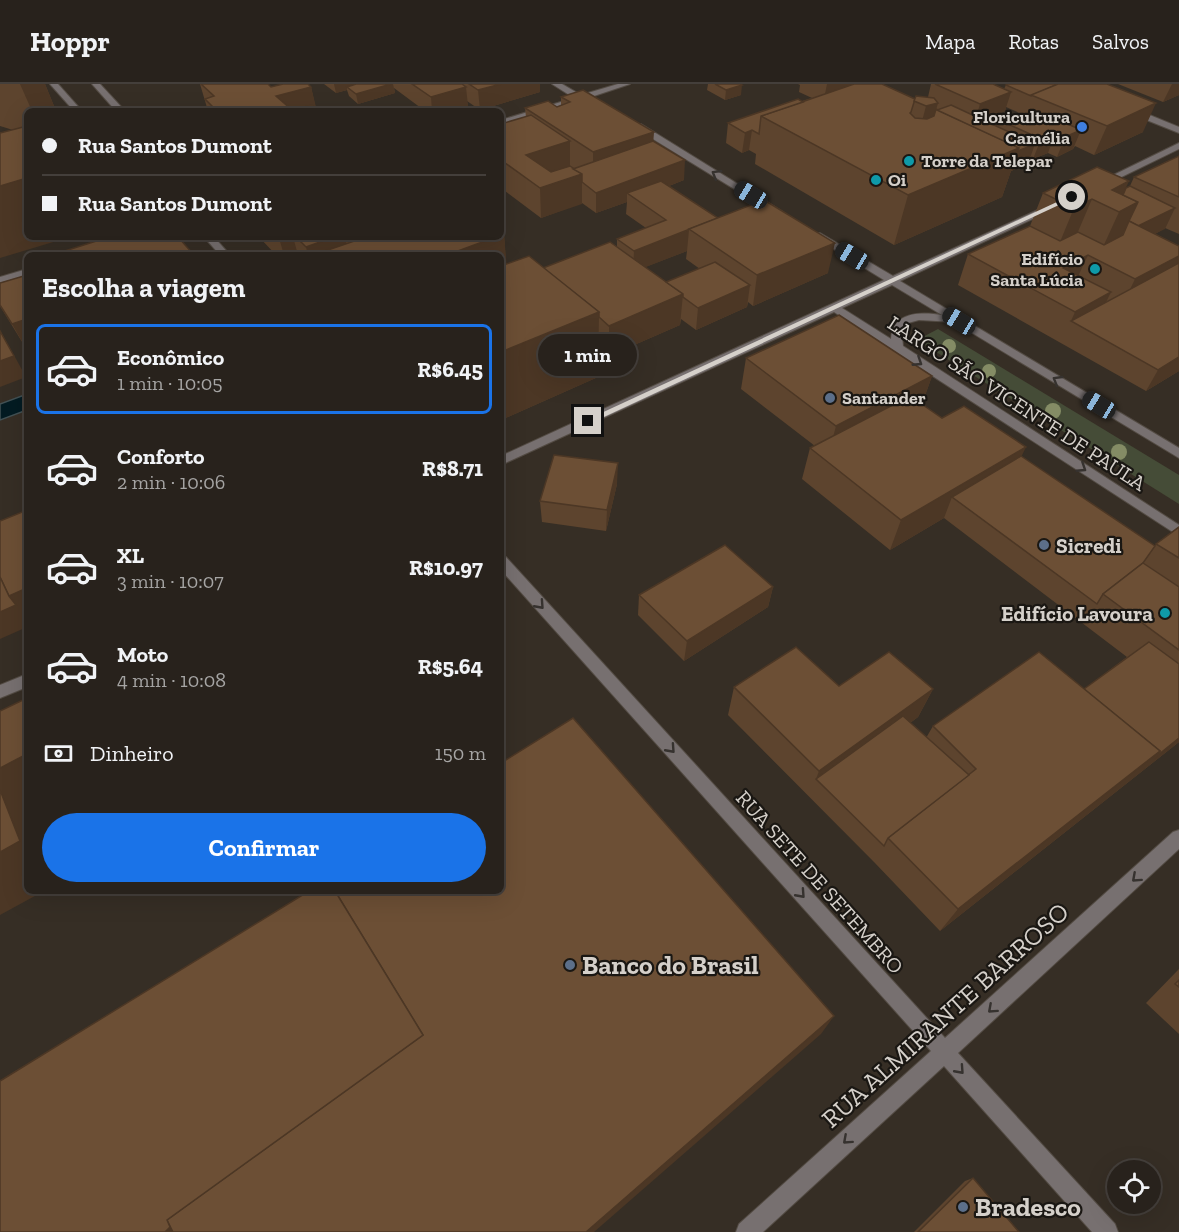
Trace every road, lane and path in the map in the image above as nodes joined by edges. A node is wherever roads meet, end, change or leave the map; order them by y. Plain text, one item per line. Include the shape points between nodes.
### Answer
1 (54, 84) edge
2 (96, 84) edge
3 (556, 84) edge
4 (588, 84) edge
5 (626, 84) edge
6 (601, 98) junction
7 (580, 99) junction
8 (75, 108) edge
9 (118, 108) edge
10 (1128, 109) edge
11 (630, 121) edge
12 (504, 122) edge
13 (1179, 130) edge
14 (1179, 147) edge
15 (1093, 187) edge
16 (1061, 202) edge
17 (791, 219) edge
18 (811, 232) edge
19 (212, 240) edge
20 (222, 252) edge
21 (24, 273) edge
22 (0, 280) edge
23 (892, 281) junction
24 (834, 308) junction
25 (959, 321) junction
26 (897, 348) junction
27 (1179, 454) edge
28 (504, 460) edge
29 (1179, 531) edge
30 (504, 564) edge
31 (24, 681) edge
32 (0, 692) edge
33 (1179, 838) edge
34 (944, 1052) junction
35 (747, 1232) edge
36 (1107, 1232) edge

1 - 8 street
2 - 9 street
3 - 7 street
4 - 6 street
5 - 6 street
6 - 7 street
7 - 12 street
10 - 13 street
17 -> 11 street
14 - 15 street
16 - 23 street
18 - 23 street, LARGO SÃO VICENTE DE PAULA
19 - 20 street
21 - 22 street
23 - 24 street
23 - 25 street, LARGO SÃO VICENTE DE PAULA
24 - 26 street, LARGO SÃO VICENTE DE PAULA
24 - 28 street
25 - 26 street via 926,317 906,320 897,327
27 -> 25 street, LARGO SÃO VICENTE DE PAULA
26 -> 29 street, LARGO SÃO VICENTE DE PAULA
30 -> 34 street, RUA SETE DE SETEMBRO
31 - 32 street
33 -> 34 street, RUA ALMIRANTE BARROSO
34 -> 35 street, RUA ALMIRANTE BARROSO
34 -> 36 street, RUA SETE DE SETEMBRO

